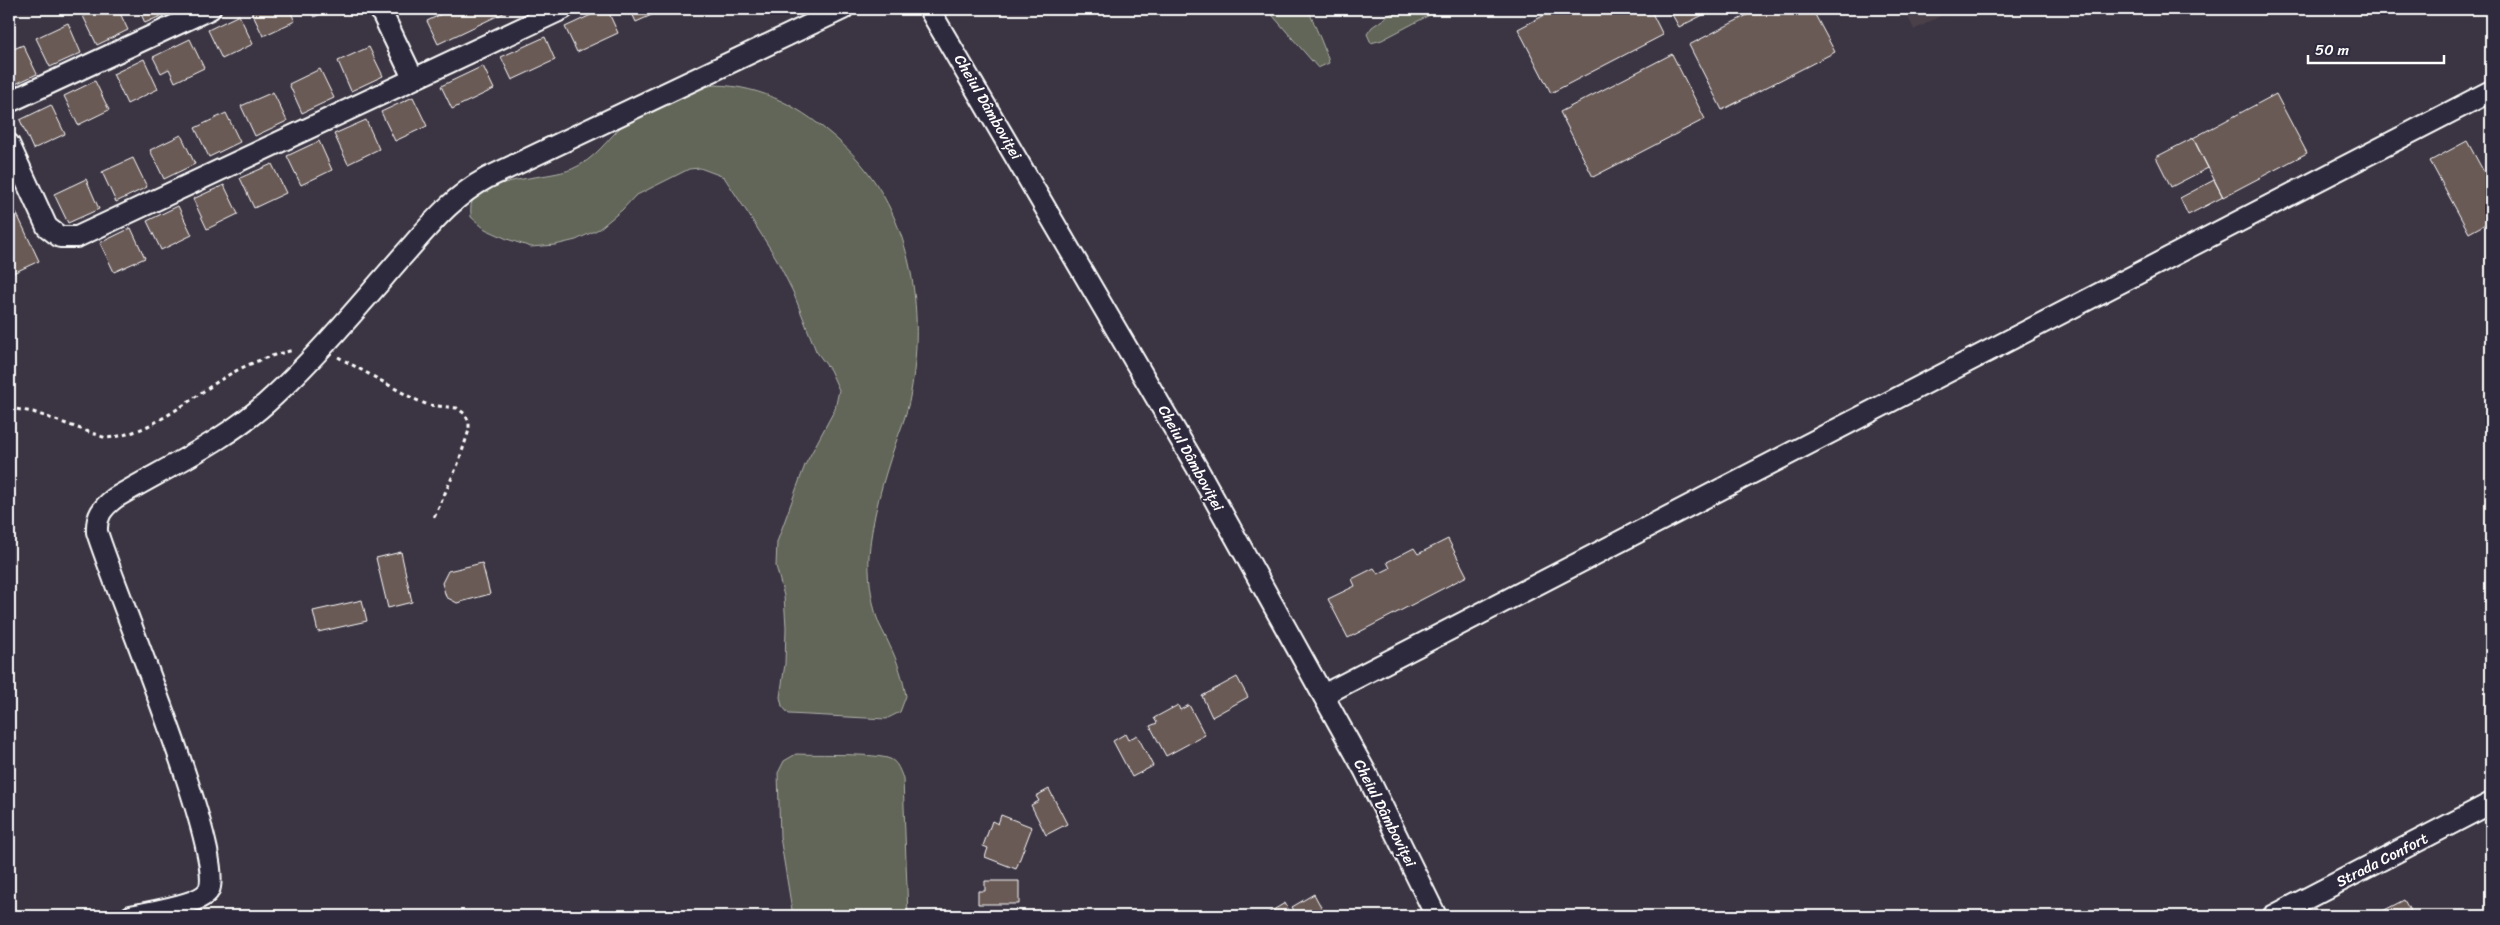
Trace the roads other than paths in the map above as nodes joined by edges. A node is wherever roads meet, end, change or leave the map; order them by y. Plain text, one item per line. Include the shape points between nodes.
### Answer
1 (210, 9) edge
2 (380, 9) edge
3 (562, 9) edge
4 (842, 9) edge
5 (929, 9) edge
6 (413, 78) junction
7 (2491, 91) edge
8 (9, 102) edge
9 (9, 144) edge
10 (1324, 695) junction
11 (2491, 803) edge
12 (131, 916) edge
13 (1436, 916) edge
14 (2273, 916) edge

1 - 8 street
2 - 6 street
3 - 6 street
4 - 12 street via 471,187 448,205 273,397 204,448 115,498 102,509 97,523 100,542 194,798 211,872 209,889 199,900
5 - 10 street, Cheiul Dâmboviței via 1140,366
6 - 9 street via 77,237 60,238 47,227
7 - 10 street
10 - 13 street, Cheiul Dâmboviței
11 - 14 street, Strada Confort

